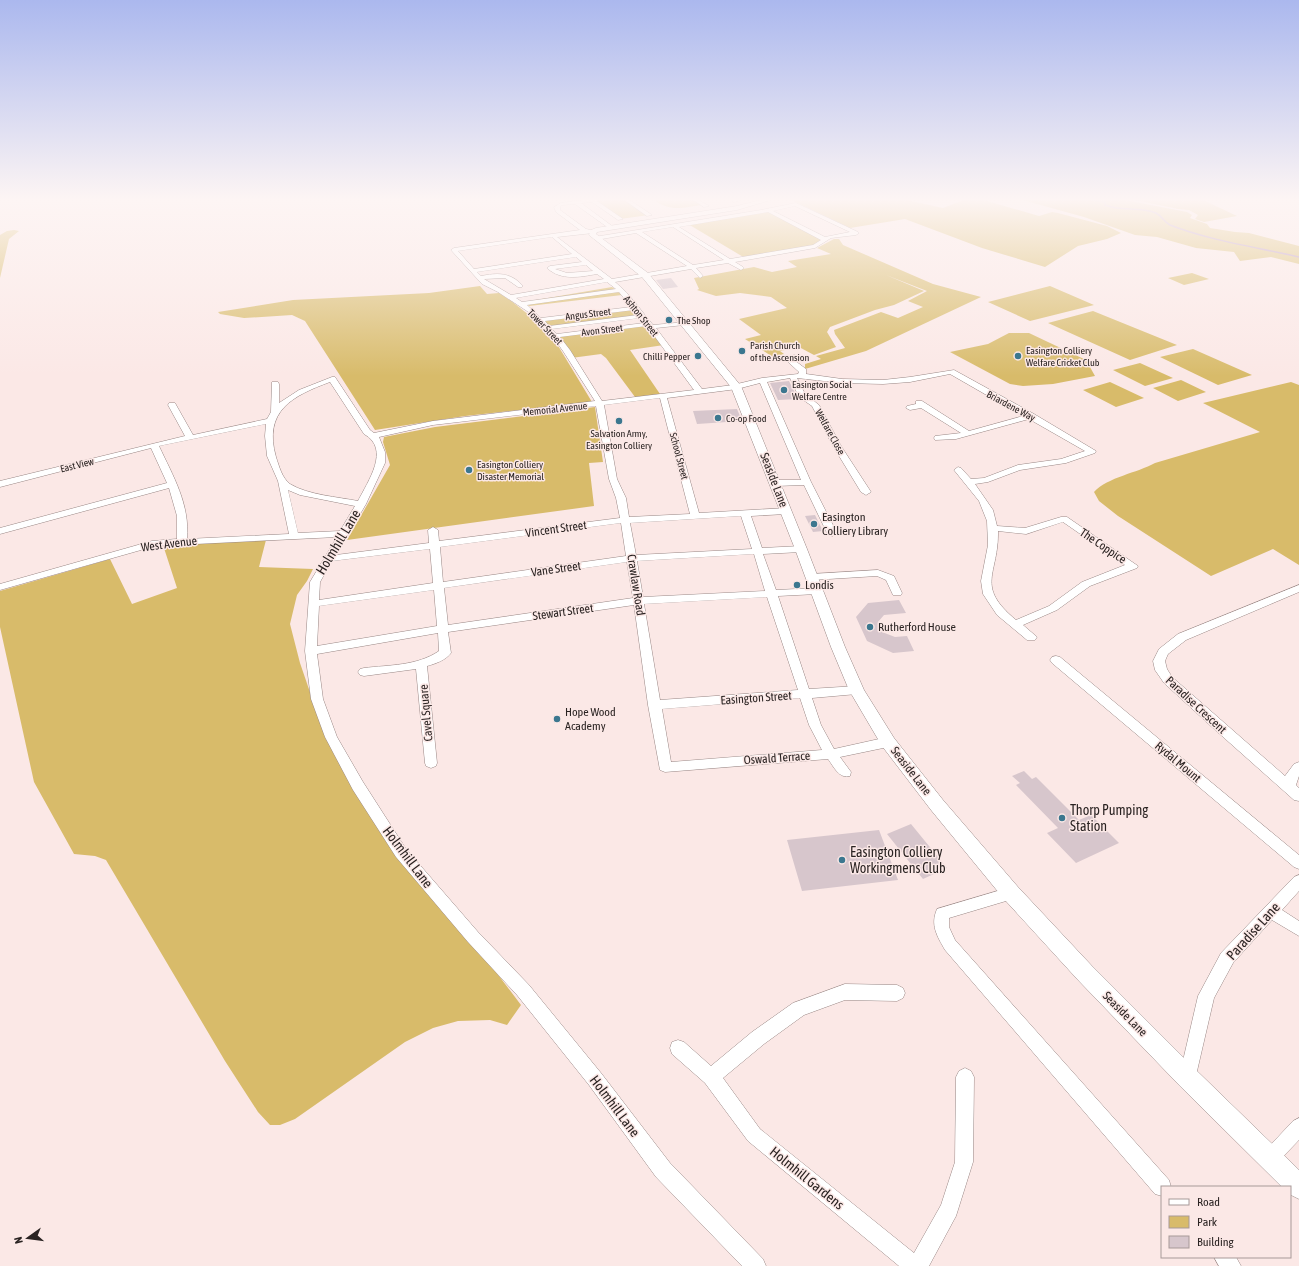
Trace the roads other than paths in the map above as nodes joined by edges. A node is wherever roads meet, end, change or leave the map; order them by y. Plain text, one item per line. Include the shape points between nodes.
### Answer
1 (461, 258) edge
2 (556, 258) edge
3 (581, 258) edge
4 (623, 258) edge
5 (678, 258) edge
6 (727, 258) edge
7 (742, 258) edge
8 (730, 260) junction
9 (474, 263) dead end
10 (587, 263) junction
11 (466, 264) junction
12 (692, 267) junction
13 (741, 268) dead end
14 (473, 270) junction
15 (599, 272) junction
16 (645, 275) junction
17 (700, 276) dead end
18 (479, 278) junction
19 (611, 280) junction
20 (529, 284) dead end
21 (520, 286) junction
22 (511, 287) dead end
23 (621, 290) junction
24 (510, 297) junction
25 (522, 304) junction
26 (637, 308) junction
27 (642, 316) junction
28 (539, 320) junction
29 (684, 323) junction
30 (650, 326) junction
31 (547, 328) junction
32 (555, 336) junction
33 (794, 357) dead end
34 (796, 376) junction
35 (762, 380) junction
36 (275, 384) dead end
37 (737, 386) junction
38 (700, 392) junction
39 (663, 397) junction
40 (600, 404) junction
41 (172, 406) dead end
42 (910, 408) dead end
43 (275, 412) junction
44 (1031, 416) junction
45 (270, 421) junction
46 (968, 434) junction
47 (374, 436) junction
48 (190, 437) junction
49 (938, 439) dead end
50 (154, 445) junction
51 (958, 470) dead end
52 (282, 482) junction
53 (807, 482) junction
54 (969, 482) junction
55 (775, 483) junction
56 (0, 484) edge
57 (172, 484) junction
58 (866, 492) dead end
59 (361, 504) junction
60 (786, 511) junction
61 (744, 513) junction
62 (695, 516) junction
63 (625, 520) junction
64 (993, 528) junction
65 (433, 530) dead end
66 (0, 532) edge
67 (832, 533) dead end
68 (343, 534) junction
69 (294, 535) junction
70 (182, 541) junction
71 (434, 545) junction
72 (801, 549) junction
73 (757, 552) junction
74 (632, 558) junction
75 (328, 559) junction
76 (814, 584) junction
77 (438, 585) junction
78 (0, 587) edge
79 (1299, 588) edge
80 (772, 593) junction
81 (897, 593) dead end
82 (638, 601) junction
83 (313, 604) junction
84 (1016, 624) junction
85 (442, 629) junction
86 (1031, 637) dead end
87 (311, 651) junction
88 (1056, 660) dead end
89 (422, 664) junction
90 (364, 672) dead end
91 (857, 690) junction
92 (805, 695) junction
93 (654, 705) junction
94 (888, 742) junction
95 (831, 754) junction
96 (431, 763) dead end
97 (664, 767) joint
98 (1299, 767) edge
99 (845, 772) dead end
100 (1289, 786) junction
101 (1299, 796) edge
102 (1299, 863) edge
103 (1299, 881) edge
104 (1011, 893) junction
105 (1271, 911) junction
106 (1299, 929) edge
107 (897, 993) dead end
108 (678, 1048) dead end
109 (710, 1077) junction
110 (966, 1077) dead end
111 (1188, 1078) junction
112 (1299, 1127) edge
113 (1270, 1158) junction
114 (1161, 1186) edge
115 (1299, 1187) edge
116 (1225, 1258) edge
117 (756, 1266) edge
118 (916, 1266) edge
119 (1231, 1266) edge

1 - 11 street, Tower Street
2 - 14 street
3 - 10 street, Ashton Street
4 - 16 main road, Seaside Lane
5 - 12 street
6 - 8 street
7 - 8 street
8 - 12 street
8 - 13 street
9 - 11 street
10 - 15 street, Ashton Street
10 - 15 street via 548,269 564,275
11 - 14 street, Tower Street
12 - 16 street
12 - 17 street
14 - 18 street, Tower Street
15 - 19 street, Ashton Street
16 - 19 street
16 - 29 main road, Seaside Lane
18 - 21 street via 506,275
18 - 24 street, Tower Street
19 - 23 street, Ashton Street
19 - 24 street
20 - 21 street
21 - 22 street
23 - 25 street
23 - 26 street, Ashton Street
24 - 25 street, Tower Street
25 - 28 street, Tower Street
26 - 27 street, Ashton Street
26 - 28 street, Angus Street
27 - 30 street, Ashton Street
27 - 31 street
28 - 31 street, Tower Street
29 - 30 street, Avon Street
29 - 37 main road, Seaside Lane
30 - 32 street, Avon Street
30 - 38 street, Ashton Street
31 - 32 street, Tower Street
32 - 40 street, Tower Street
33 - 34 street, Welfare Close via 790,360 803,371
34 - 35 street, Memorial Avenue
34 - 44 street, Briardene Way via 878,383 913,381 951,372
34 - 58 street, Welfare Close via 802,395 815,406
35 - 37 street, Memorial Avenue
35 - 53 street
36 - 43 street
37 - 38 street, Memorial Avenue
37 - 55 main road, Seaside Lane
38 - 39 street, Memorial Avenue
39 - 40 street, Memorial Avenue
39 - 62 street, School Street
40 - 47 street, Memorial Avenue via 433,424
40 - 63 street, Crawlaw Road via 613,479 621,498
41 - 48 street
42 - 46 street via 920,404
43 - 45 street
43 - 47 street, Holmhill Lane via 301,392 332,380 367,432
44 - 46 street
44 - 54 street, Briardene Way via 1092,451 1063,461 1018,468 985,480
45 - 48 street, East View
45 - 52 street via 272,456
46 - 49 street
47 - 59 street, Holmhill Lane via 381,452 381,463
48 - 50 street, East View
50 - 56 street, East View
50 - 57 street
51 - 54 street
52 - 59 street via 300,492
52 - 69 street
53 - 55 street
53 - 67 street
54 - 64 street via 987,507
55 - 60 main road, Seaside Lane
57 - 66 street
57 - 70 street via 181,505 184,528
59 - 68 street, Holmhill Lane
60 - 61 street, Vincent Street
60 - 72 main road, Seaside Lane
61 - 62 street, Vincent Street
61 - 73 street
62 - 63 street, Vincent Street
63 - 71 street, Vincent Street
63 - 74 street, Crawlaw Road
64 - 84 street via 987,592 1000,611
64 - 84 street, The Coppice via 1026,531 1064,519 1133,566 1086,584 1053,608
65 - 71 street
68 - 69 street, West Avenue
68 - 75 street, Holmhill Lane
69 - 70 street, West Avenue
70 - 78 street, West Avenue via 155,543
71 - 75 street, Vincent Street
71 - 77 street
72 - 73 street, Vane Street
72 - 76 main road, Seaside Lane
73 - 74 street, Vane Street
73 - 80 street
74 - 77 street, Vane Street
74 - 82 street, Crawlaw Road
75 - 83 street, Holmhill Lane via 315,582
76 - 80 street, Stewart Street
76 - 81 street, Stewart Street via 878,573 890,578
76 - 91 main road, Seaside Lane
77 - 83 street, Vane Street
77 - 85 street
79 - 100 street, Paradise Crescent via 1182,637 1164,652 1159,661 1161,670 1168,680
80 - 82 street, Stewart Street
80 - 92 street
82 - 85 street, Stewart Street
82 - 93 street, Crawlaw Road
83 - 87 street, Holmhill Lane
84 - 86 street
85 - 87 street, Stewart Street
85 - 89 street via 445,653
87 - 117 street, Holmhill Lane via 317,699 331,737 358,786 401,853 473,937 523,990 595,1079 663,1170
88 - 102 street, Rydal Mount
89 - 90 street
89 - 96 street, Cavel Square
91 - 92 street, Easington Street
91 - 94 main road, Seaside Lane
92 - 93 street, Easington Street
92 - 95 street via 815,725
93 - 97 street, Crawlaw Road
94 - 95 street, Oswald Terrace
94 - 104 main road, Seaside Lane
95 - 97 street, Oswald Terrace
95 - 99 street
98 - 100 street via 1291,776
100 - 101 street
103 - 105 street, Paradise Lane
104 - 111 main road, Seaside Lane
104 - 114 street via 942,914 941,928 950,945
105 - 106 street
105 - 111 street, Paradise Lane via 1227,958 1206,996
107 - 109 street via 845,992 799,1009
108 - 109 street, Holmhill Gardens
109 - 118 street, Holmhill Gardens via 754,1134
110 - 118 street via 964,1162 949,1209
111 - 113 main road, Seaside Lane
112 - 113 street
113 - 115 main road, Seaside Lane
116 - 119 street

